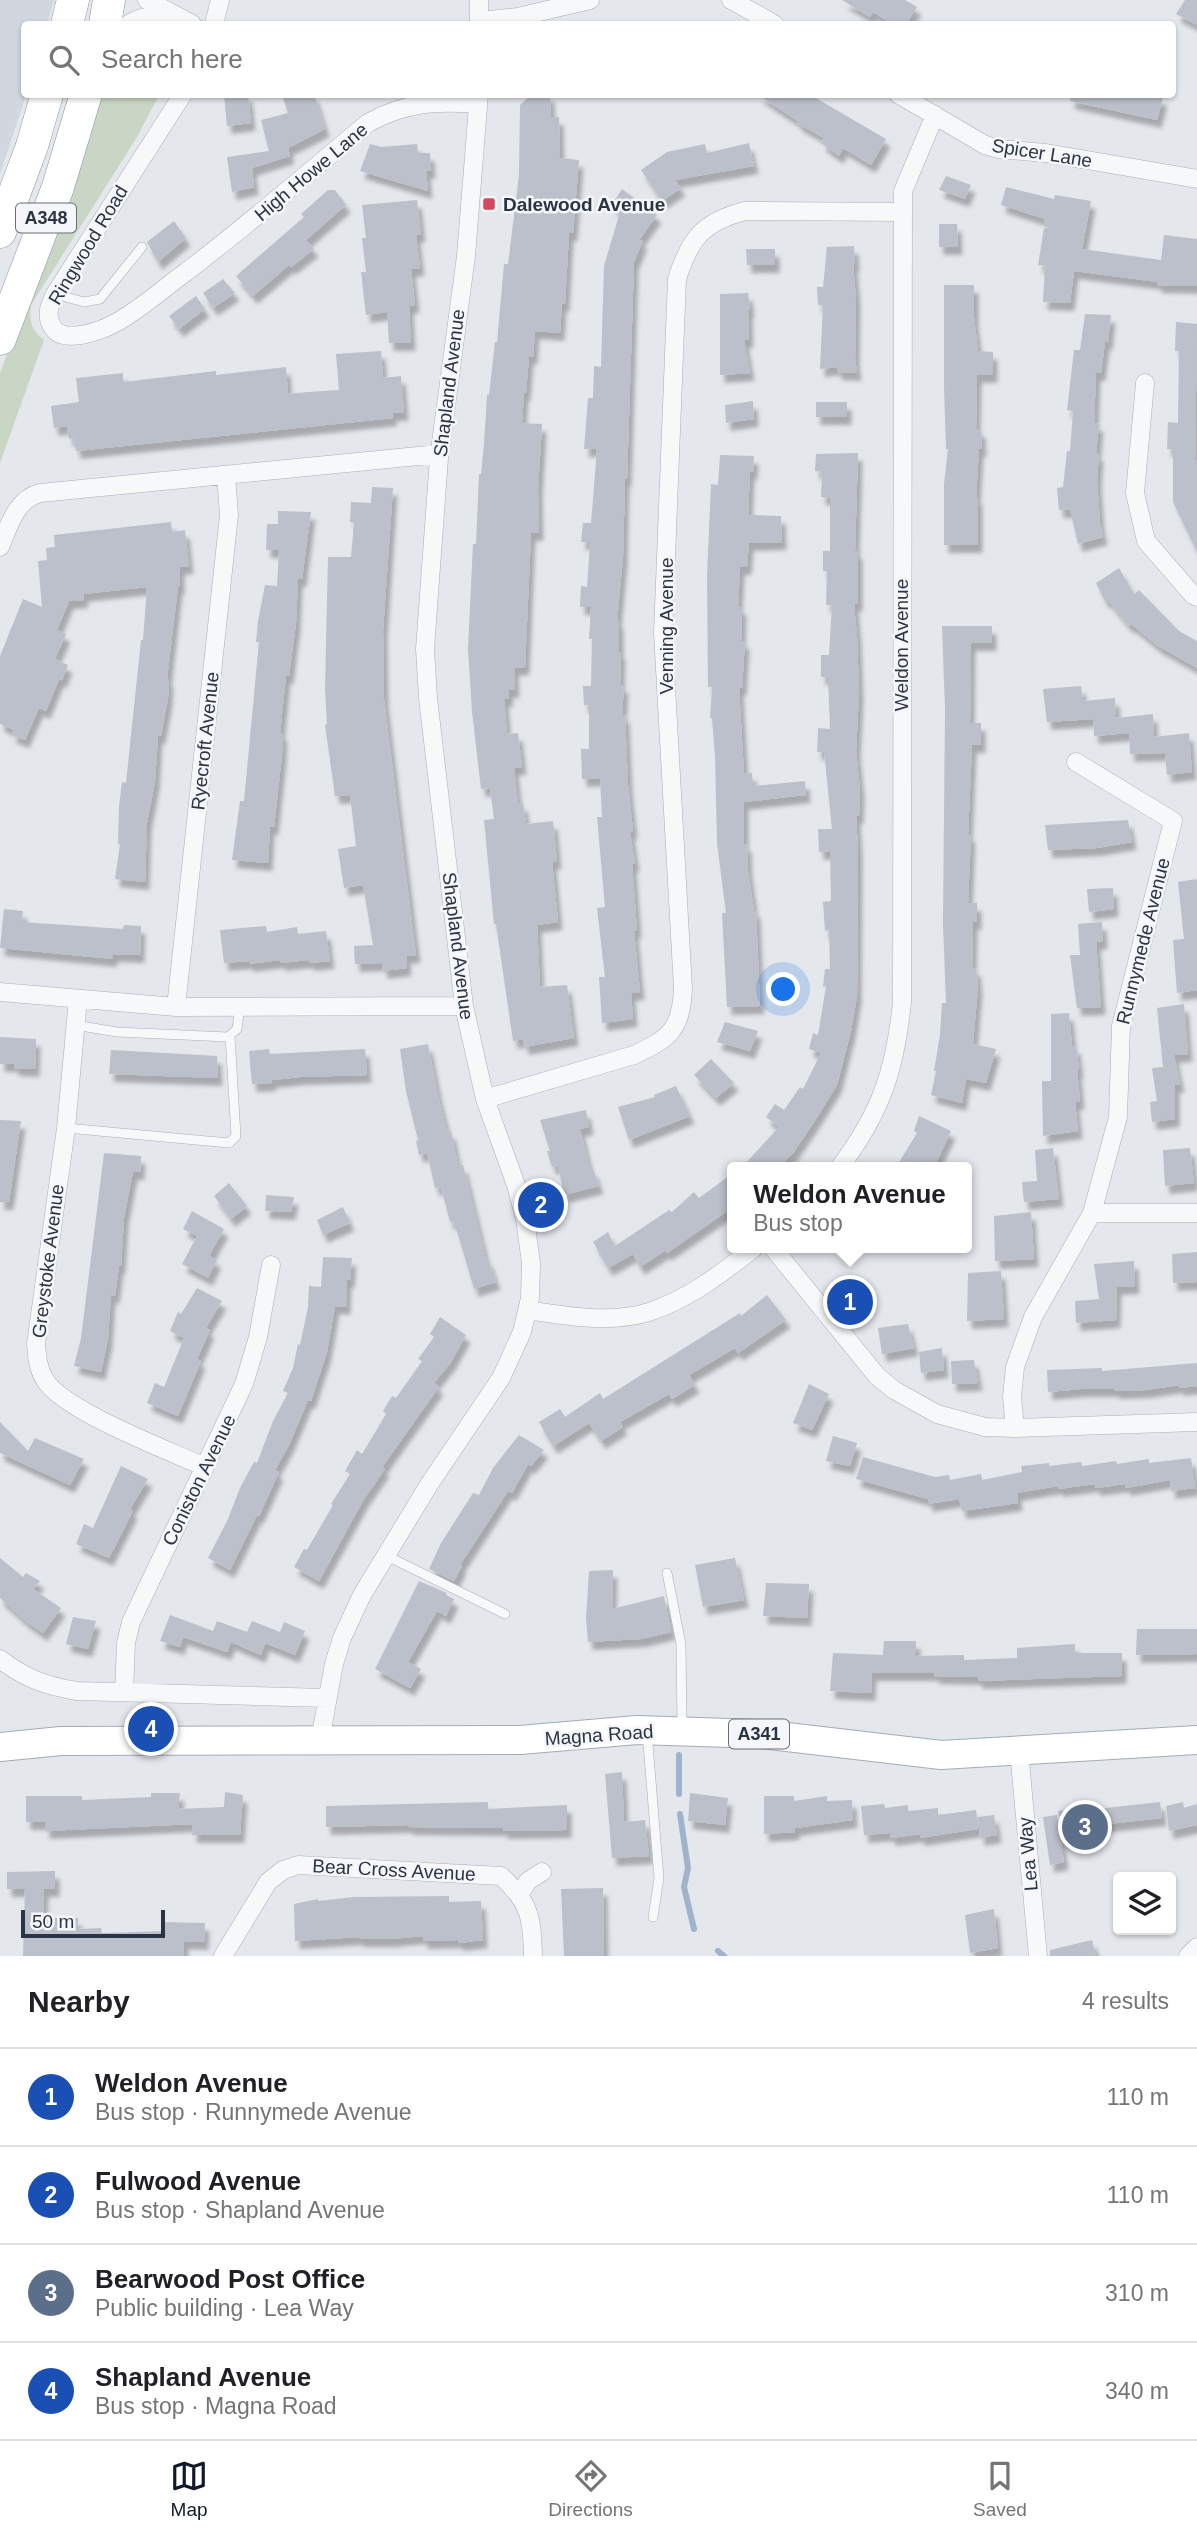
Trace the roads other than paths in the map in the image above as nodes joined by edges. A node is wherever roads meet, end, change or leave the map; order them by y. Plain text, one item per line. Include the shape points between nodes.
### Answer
1 (73, 0) edge
2 (109, 0) edge
3 (147, 0) edge
4 (220, 0) edge
5 (479, 0) edge
6 (590, 0) edge
7 (731, 0) edge
8 (175, 17) junction
9 (68, 21) edge
10 (105, 21) edge
11 (133, 21) edge
12 (185, 21) edge
13 (215, 21) edge
14 (479, 21) edge
15 (492, 21) edge
16 (769, 21) edge
17 (46, 98) edge
18 (85, 98) edge
19 (180, 98) edge
20 (905, 98) edge
21 (478, 99) edge
22 (934, 115) junction
23 (1197, 178) edge
24 (903, 212) junction
25 (0, 232) edge
26 (142, 247) dead end
27 (162, 290) joint
28 (55, 294) junction
29 (0, 340) edge
30 (1145, 383) dead end
31 (439, 454) junction
32 (226, 475) junction
33 (0, 547) edge
34 (1197, 597) edge
35 (1076, 762) dead end
36 (0, 992) edge
37 (78, 999) junction
38 (464, 1006) junction
39 (176, 1007) junction
40 (240, 1007) junction
41 (75, 1025) junction
42 (230, 1036) junction
43 (485, 1099) junction
44 (66, 1128) junction
45 (844, 1162) edge
46 (1092, 1213) junction
47 (1197, 1213) edge
48 (747, 1253) edge
49 (778, 1253) edge
50 (271, 1265) dead end
51 (527, 1310) junction
52 (1197, 1422) edge
53 (1015, 1429) junction
54 (205, 1467) junction
55 (385, 1555) junction
56 (667, 1573) dead end
57 (505, 1614) dead end
58 (0, 1659) edge
59 (124, 1692) junction
60 (326, 1698) junction
61 (647, 1731) junction
62 (682, 1731) junction
63 (320, 1740) junction
64 (1197, 1740) edge
65 (0, 1747) edge
66 (1019, 1751) junction
67 (542, 1872) dead end
68 (520, 1893) junction
69 (653, 1917) dead end
70 (1197, 1947) edge
71 (223, 1956) edge
72 (533, 1956) edge
73 (1038, 1956) edge
74 (1188, 1956) edge

1 - 9 highway
2 - 10 highway
3 - 8 street
4 - 13 street
5 - 14 street
6 - 15 street
7 - 16 street
8 - 11 street
8 - 12 street
17 - 25 highway, A348
18 - 29 highway, Ringwood Road / A348 via 58,187
19 - 28 street, Ringwood Road
20 - 22 street, Spicer Lane
21 - 27 street, High Howe Lane via 409,105 368,122 257,218
21 - 31 street, Shapland Avenue via 466,256
22 - 23 street, Spicer Lane via 999,149
22 - 24 street, Weldon Avenue via 903,191
24 - 43 street, Venning Avenue via 745,211 722,217 701,232 685,255 677,279 663,634 681,1014 671,1032 634,1055
24 - 45 street, Weldon Avenue via 902,1002 891,1074 862,1137
26 - 28 lane via 100,299 84,302
27 - 28 street, Ringwood Road via 120,320 81,335 62,335 50,323 48,309
30 - 34 street via 1135,493 1146,541
31 - 32 street
31 - 38 street, Shapland Avenue via 425,649
32 - 33 street via 29,496 14,514
32 - 39 street, Ryecroft Avenue via 229,514
35 - 46 street, Runnymede Avenue via 1173,821 1121,1026 1118,1117
36 - 37 street
37 - 39 street
37 - 41 street, Greystoke Avenue
38 - 40 street
38 - 43 street, Shapland Avenue
39 - 40 street
40 - 42 lane via 237,1029
41 - 42 lane via 170,1036
41 - 44 street, Greystoke Avenue
42 - 44 lane via 236,1136 229,1143
43 - 51 street, Shapland Avenue via 525,1219 531,1263
44 - 54 street, Greystoke Avenue via 36,1344 38,1365 58,1396 78,1409
46 - 47 street
46 - 53 street, Runnymede Avenue via 1033,1317 1015,1367
48 - 51 street via 692,1292 646,1313 589,1318
49 - 53 street via 877,1376 894,1390 937,1415
50 - 54 street, Coniston Avenue via 244,1384
51 - 55 street, Shapland Avenue via 501,1378
52 - 53 street
54 - 59 street, Coniston Avenue via 131,1622
55 - 57 lane
55 - 60 street, Shapland Avenue via 342,1638
56 - 62 lane via 681,1644
58 - 59 street via 35,1682 53,1687
59 - 60 street
60 - 63 street, Shapland Avenue
61 - 62 main road, Magna Road / A341
61 - 63 main road, Magna Road / A341 via 520,1740
61 - 69 lane via 659,1878
62 - 66 main road, Magna Road / A341 via 761,1734 941,1755
63 - 65 main road, Magna Road / A341 via 61,1741
64 - 66 main road, Magna Road / A341
66 - 73 street, Lea Way
67 - 68 street
68 - 71 street, Bear Cross Avenue via 501,1876 298,1865 268,1882
68 - 72 street via 532,1923
70 - 74 street

